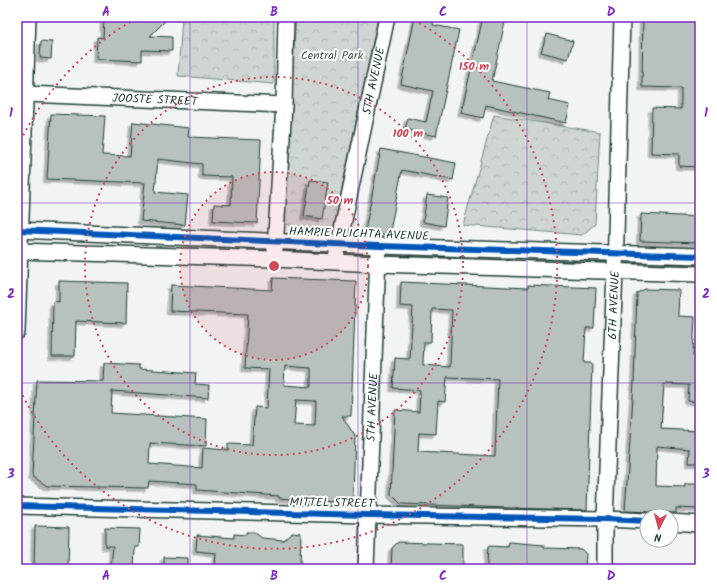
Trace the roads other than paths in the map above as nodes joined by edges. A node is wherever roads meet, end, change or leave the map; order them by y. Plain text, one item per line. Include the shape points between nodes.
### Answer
1 (28, 17) edge
2 (286, 17) edge
3 (387, 17) edge
4 (622, 17) edge
5 (26, 94) junction
6 (284, 106) junction
7 (19, 230) edge
8 (275, 241) junction
9 (338, 244) junction
10 (379, 246) junction
11 (19, 251) edge
12 (615, 253) junction
13 (700, 256) edge
14 (274, 259) junction
15 (336, 262) junction
16 (377, 264) junction
17 (615, 271) junction
18 (700, 274) edge
19 (17, 332) edge
20 (17, 506) edge
21 (368, 515) junction
22 (605, 519) junction
23 (639, 521) edge
24 (679, 523) edge
25 (700, 524) edge
26 (366, 569) edge
27 (605, 569) edge

1 - 5 street
2 - 6 street
3 - 9 street, 5TH AVENUE
4 - 12 street, 6TH AVENUE
5 - 6 street, JOOSTE STREET
5 - 7 street
6 - 8 street
7 - 8 street, HAMPIE PLICHTA AVENUE
7 - 11 street
8 - 9 street, HAMPIE PLICHTA AVENUE
8 - 14 street
9 - 10 street, HAMPIE PLICHTA AVENUE
9 - 15 street, 5TH AVENUE
10 - 12 street, HAMPIE PLICHTA AVENUE
10 - 16 street, 5TH AVENUE
11 - 14 street
11 - 19 street
12 - 13 street, HAMPIE PLICHTA AVENUE
12 - 17 street, 6TH AVENUE
14 - 15 street
15 - 16 street
16 - 17 street
16 - 21 street, 5TH AVENUE
17 - 18 street
17 - 22 street, 6TH AVENUE
20 - 21 street, MITTEL STREET
21 - 22 street, MITTEL STREET
21 - 26 street, 5TH AVENUE
22 - 23 street, MITTEL STREET
22 - 27 street, 6TH AVENUE
24 - 25 street

